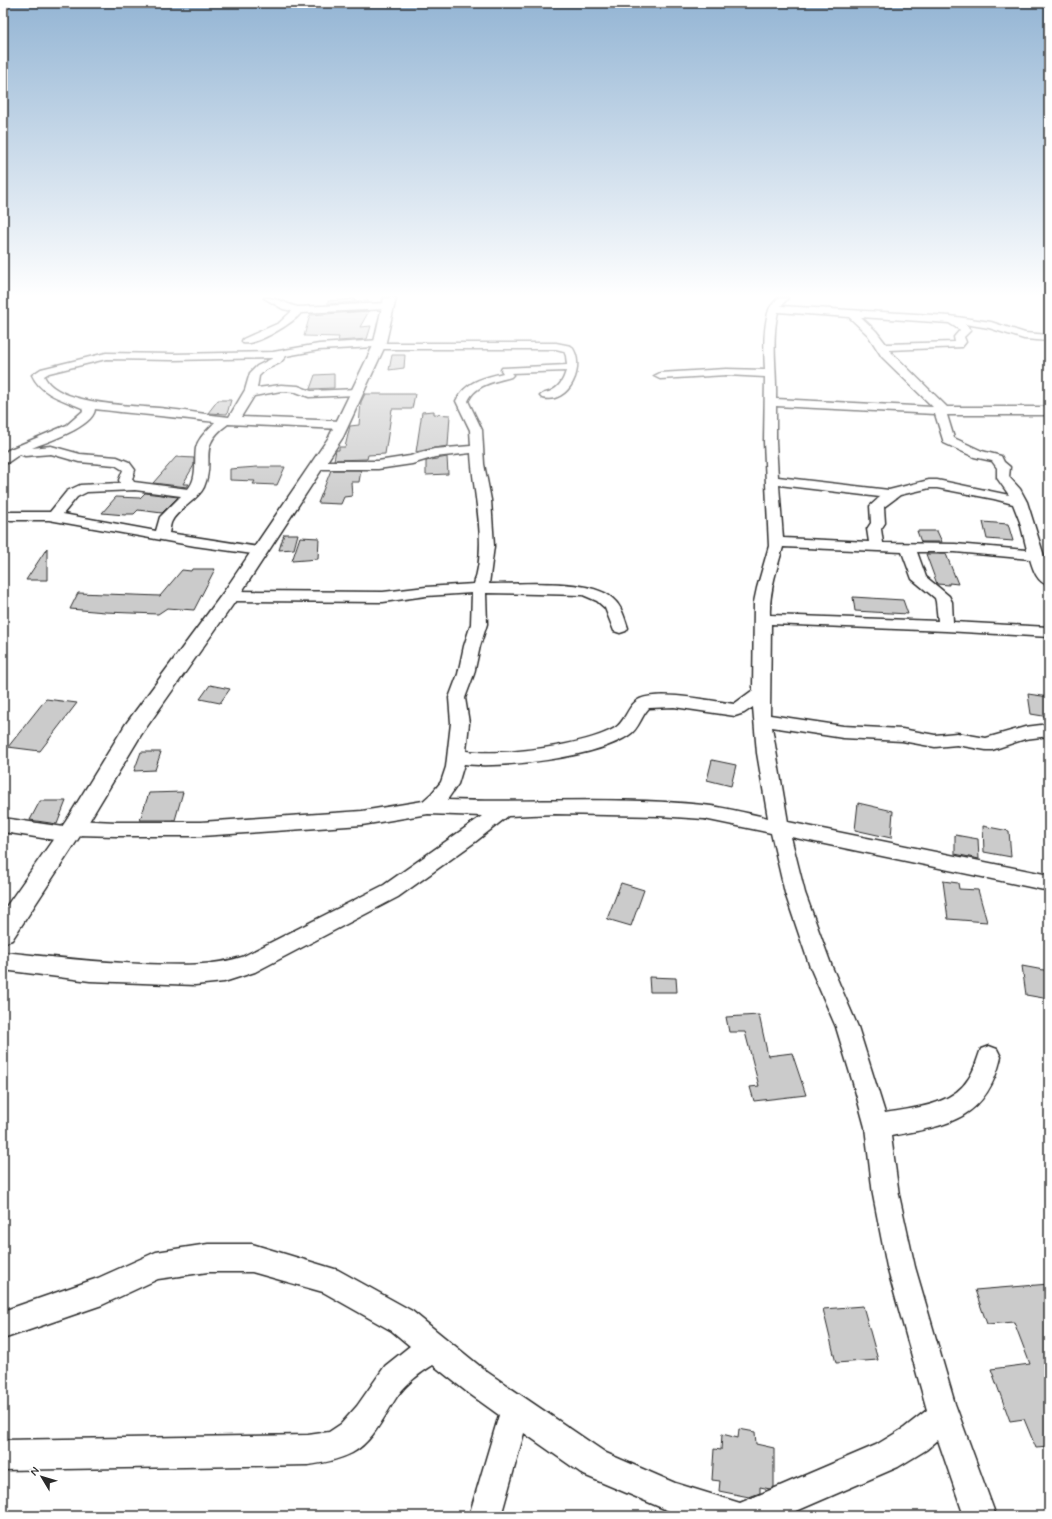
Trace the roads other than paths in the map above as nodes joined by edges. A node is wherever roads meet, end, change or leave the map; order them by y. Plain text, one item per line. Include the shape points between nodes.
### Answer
1 (572, 368) edge
2 (55, 369) edge
3 (260, 369) edge
4 (368, 369) edge
5 (506, 369) edge
6 (557, 369) edge
7 (771, 369) edge
8 (900, 369) edge
9 (506, 372) junction
10 (771, 374) junction
11 (660, 376) dead end
12 (505, 389) dead end
13 (357, 392) junction
14 (249, 393) junction
15 (546, 396) dead end
16 (771, 402) junction
17 (83, 404) junction
18 (942, 411) junction
19 (1049, 411) edge
20 (230, 420) junction
21 (342, 425) junction
22 (477, 449) junction
23 (6, 457) edge
24 (318, 465) junction
25 (772, 480) junction
26 (133, 486) junction
27 (192, 493) junction
28 (891, 494) junction
29 (1020, 502) junction
30 (3, 516) edge
31 (53, 517) junction
32 (162, 536) junction
33 (776, 542) junction
34 (877, 547) junction
35 (908, 547) junction
36 (260, 551) junction
37 (1037, 556) junction
38 (1049, 581) edge
39 (479, 588) junction
40 (230, 596) junction
41 (763, 619) junction
42 (946, 626) junction
43 (620, 628) dead end
44 (1048, 632) edge
45 (761, 693) junction
46 (762, 720) junction
47 (1049, 730) edge
48 (457, 756) junction
49 (428, 807) junction
50 (504, 809) junction
51 (3, 825) edge
52 (780, 828) junction
53 (71, 831) junction
54 (1049, 883) edge
55 (5, 924) edge
56 (3, 961) edge
57 (989, 1057) dead end
58 (877, 1127) junction
59 (3, 1325) edge
60 (435, 1347) junction
61 (516, 1409) junction
62 (944, 1416) junction
63 (3, 1455) edge
64 (485, 1516) edge
65 (732, 1516) edge
66 (748, 1516) edge
67 (980, 1516) edge

1 - 15 street via 566,384 560,391
2 - 17 street via 38,374 38,378 58,394
3 - 14 street via 254,375
4 - 13 street
5 - 9 street
6 - 9 street
7 - 10 street
8 - 18 street
9 - 12 street
9 - 22 street via 481,382 465,394 463,405 476,430
10 - 11 street via 726,372
10 - 16 street
13 - 14 street via 309,394 287,388
13 - 21 street
14 - 20 street
16 - 18 street
16 - 25 street
17 - 20 street
17 - 23 street via 89,412 79,421
18 - 19 street
18 - 29 street via 948,440 978,454 997,459 999,464 1004,466 1005,482
20 - 21 street
20 - 27 street via 215,429 203,444 202,468
21 - 24 street
22 - 24 street via 434,453 412,460 378,465
22 - 39 street via 488,546
23 - 26 street via 51,450 79,458 122,462 129,470 127,483
24 - 36 street
25 - 28 street
25 - 33 street
26 - 27 street
26 - 31 street via 85,488 72,494
27 - 32 street via 165,520
28 - 29 street via 898,490 937,484
28 - 34 street via 877,506 878,523 874,529
29 - 37 street
30 - 31 street
31 - 32 street
32 - 36 street
33 - 34 street
33 - 41 street via 762,596
34 - 35 street
35 - 37 street via 955,548
35 - 42 street via 919,579 941,596 944,602
36 - 40 street
37 - 38 street via 1040,570
39 - 40 street via 430,591 391,597
39 - 43 street via 588,590 614,610
39 - 48 street via 479,624 456,704 460,723
40 - 53 street via 132,730
41 - 42 street
41 - 45 street
42 - 44 street
45 - 46 street
45 - 48 street via 735,710 674,701 645,703 624,730 586,748 523,757 485,759
46 - 47 street via 843,732 902,735 935,741 957,739 986,744 1024,733
46 - 52 street
48 - 49 street via 449,784 439,798
49 - 50 street
49 - 53 street via 362,818 201,829
50 - 52 street via 666,809 704,812
50 - 56 street via 391,891 272,954 224,972 195,975 159,974 82,970
51 - 53 street
52 - 54 street
52 - 58 street via 800,911 847,1027
53 - 55 street
57 - 58 street via 986,1072 967,1100 930,1116
58 - 62 street via 886,1195 901,1267
59 - 60 street via 102,1291 156,1266 208,1258 252,1258 328,1280 402,1320
60 - 61 street via 477,1382
60 - 63 street via 394,1377 362,1423 346,1440 333,1446 308,1450
61 - 64 street
61 - 65 street via 595,1464 673,1498
62 - 66 street via 915,1439 887,1456
62 - 67 street

